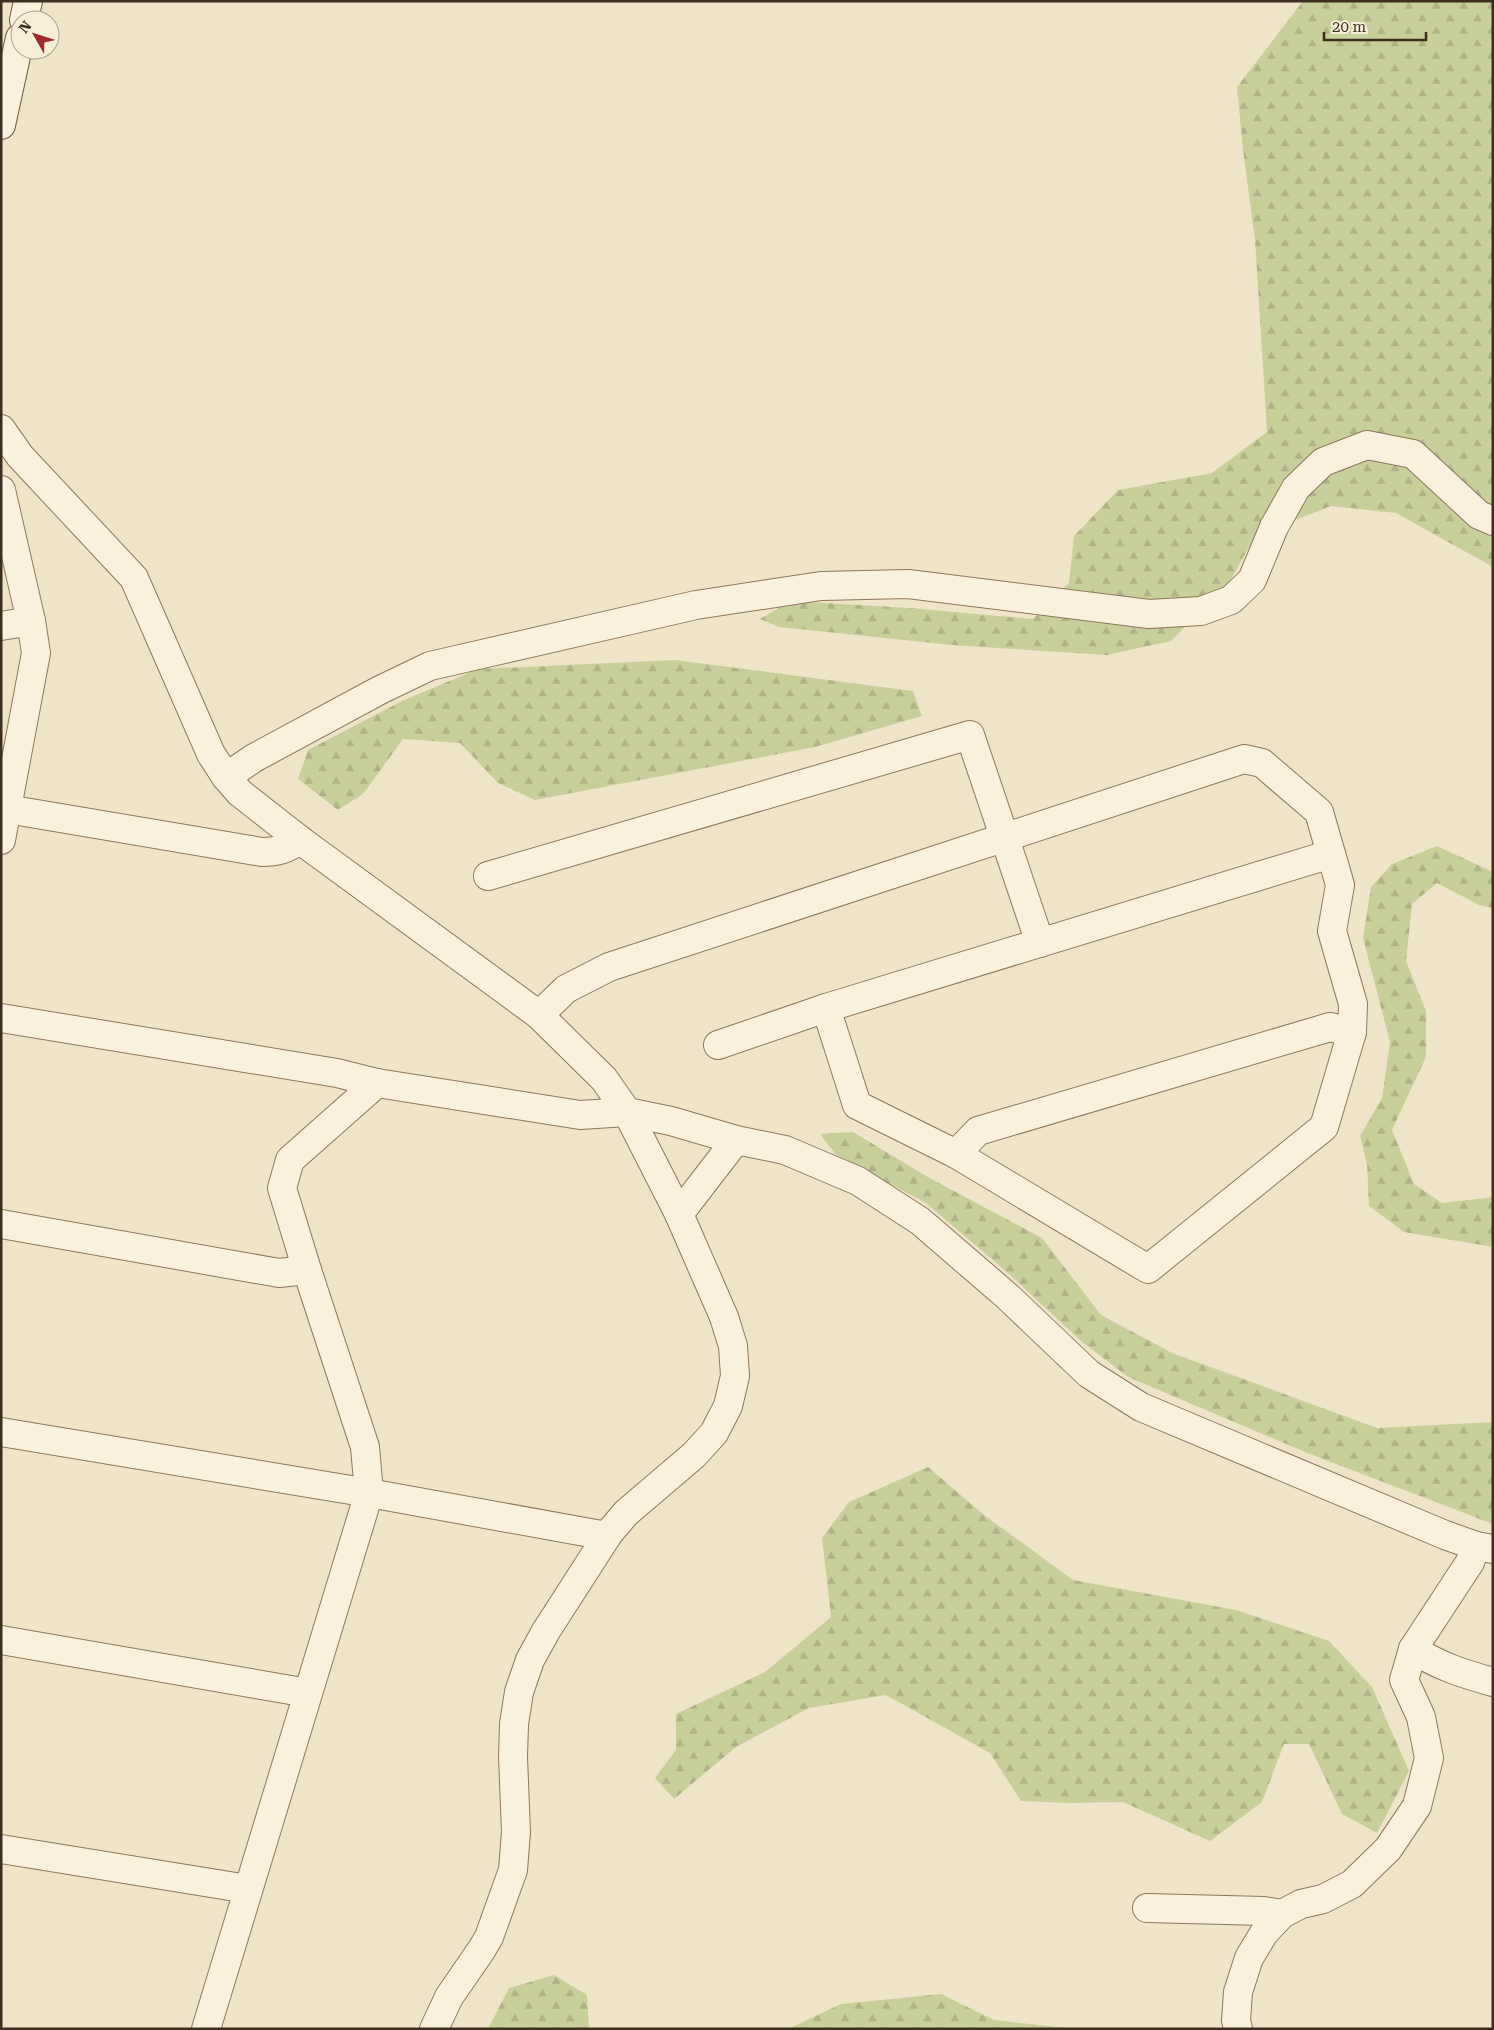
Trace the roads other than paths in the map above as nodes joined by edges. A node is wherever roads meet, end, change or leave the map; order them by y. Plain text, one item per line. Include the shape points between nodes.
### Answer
1 (15, 60) edge
2 (1, 125) edge
3 (1, 429) edge
4 (1, 490) edge
5 (1493, 521) edge
6 (31, 621) junction
7 (1, 626) edge
8 (226, 777) junction
9 (4, 809) edge
10 (1004, 838) junction
11 (1, 840) edge
12 (300, 840) junction
13 (1331, 854) junction
14 (488, 876) dead end
15 (1040, 943) junction
16 (826, 1008) junction
17 (539, 1015) junction
18 (1, 1018) edge
19 (1352, 1032) junction
20 (718, 1045) dead end
21 (377, 1083) junction
22 (627, 1112) junction
23 (736, 1140) junction
24 (956, 1154) junction
25 (680, 1214) junction
26 (1, 1224) edge
27 (307, 1270) junction
28 (1, 1432) edge
29 (369, 1493) junction
30 (607, 1536) junction
31 (1484, 1548) edge
32 (1, 1640) edge
33 (1413, 1649) junction
34 (1493, 1682) edge
35 (308, 1693) junction
36 (1, 1850) edge
37 (248, 1889) junction
38 (1148, 1908) dead end
39 (1282, 1914) junction
40 (206, 2029) edge
41 (434, 2029) edge
42 (1238, 2029) edge

1 - 2 street
3 - 8 street via 20,456 134,578 212,754
4 - 6 street
5 - 8 street via 1479,516 1413,454 1367,445 1323,462 1296,488 1274,527 1252,580 1231,600 1201,611 1149,614 908,584 821,586 696,604 430,666 254,758
6 - 7 street
6 - 9 street via 36,653
8 - 12 street via 240,793
9 - 11 street
9 - 12 street via 262,852 287,849
10 - 13 street via 1244,759 1262,763 1319,812
10 - 14 street via 970,735
10 - 15 street
10 - 17 street via 609,966 566,989
12 - 17 street
13 - 15 street
13 - 19 street via 1340,886 1332,931 1353,1004
15 - 16 street
16 - 20 street
16 - 24 street via 857,1105
17 - 22 street via 604,1079
18 - 21 street via 337,1073
19 - 24 street via 1330,1027 978,1131
19 - 24 street via 1324,1127 1148,1268
21 - 22 street via 580,1115
21 - 27 street via 290,1160 282,1188
22 - 23 street
22 - 25 street
23 - 25 street
23 - 31 street via 785,1150 858,1181 920,1221 1008,1296 1088,1374 1141,1407
25 - 30 street via 724,1317 733,1346 735,1376 728,1406 714,1433 694,1456 626,1513
26 - 27 street via 279,1273
27 - 29 street via 365,1447
28 - 29 street
29 - 30 street
29 - 35 street
30 - 41 street via 530,1660 519,1692 514,1724 516,1832 513,1870 489,1937 449,1996
31 - 33 street via 1470,1562
32 - 35 street
33 - 34 street via 1454,1671
33 - 39 street via 1404,1680 1421,1717 1429,1758 1417,1806 1388,1849 1352,1884
35 - 37 street
36 - 37 street
37 - 40 street
38 - 39 street
39 - 42 street via 1264,1933 1249,1958 1238,1992

